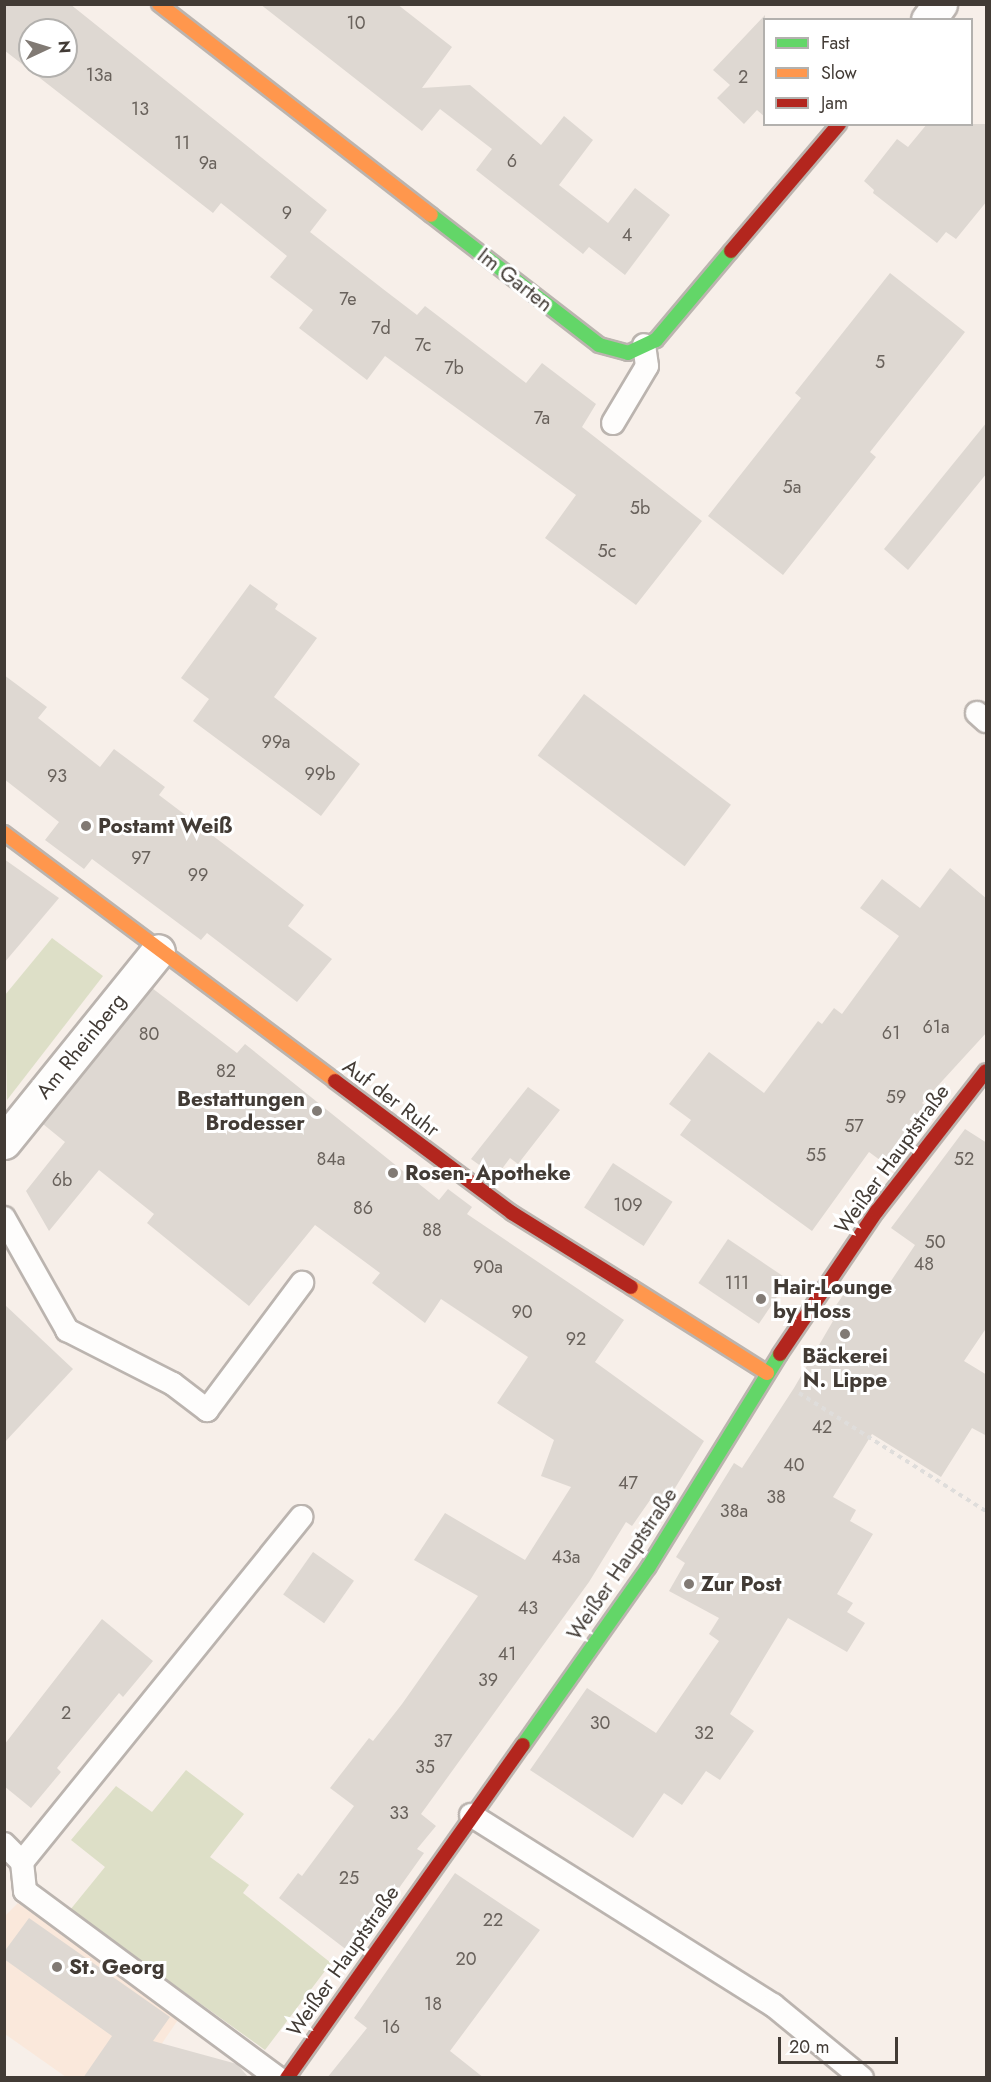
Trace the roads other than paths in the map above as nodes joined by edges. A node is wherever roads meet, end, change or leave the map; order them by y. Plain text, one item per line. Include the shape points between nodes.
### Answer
1 (159, 4) edge
2 (940, 4) edge
3 (930, 18) edge
4 (837, 126) edge
5 (644, 345) junction
6 (613, 423) dead end
7 (4, 832) edge
8 (158, 951) junction
9 (987, 1071) edge
10 (4, 1142) edge
11 (4, 1218) edge
12 (303, 1283) dead end
13 (767, 1373) junction
14 (301, 1517) dead end
15 (471, 1815) junction
16 (4, 1844) edge
17 (22, 1862) junction
18 (278, 2078) edge
19 (287, 2078) edge
20 (862, 2078) edge

1 - 5 street, Im Garten via 599,345 628,352
2 - 3 street
4 - 5 street, Im Garten via 656,340
5 - 6 lane via 647,366
7 - 8 street, Auf der Ruhr
8 - 10 street, Am Rheinberg
8 - 13 street, Auf der Ruhr via 512,1213
9 - 13 street, Weißer Hauptstraße via 878,1211
11 - 12 lane via 67,1330 173,1384 207,1410
13 - 15 street, Weißer Hauptstraße via 648,1568
14 - 17 lane
15 - 19 street, Weißer Hauptstraße
15 - 20 lane via 773,2005
16 - 17 lane
17 - 18 lane via 25,1891

